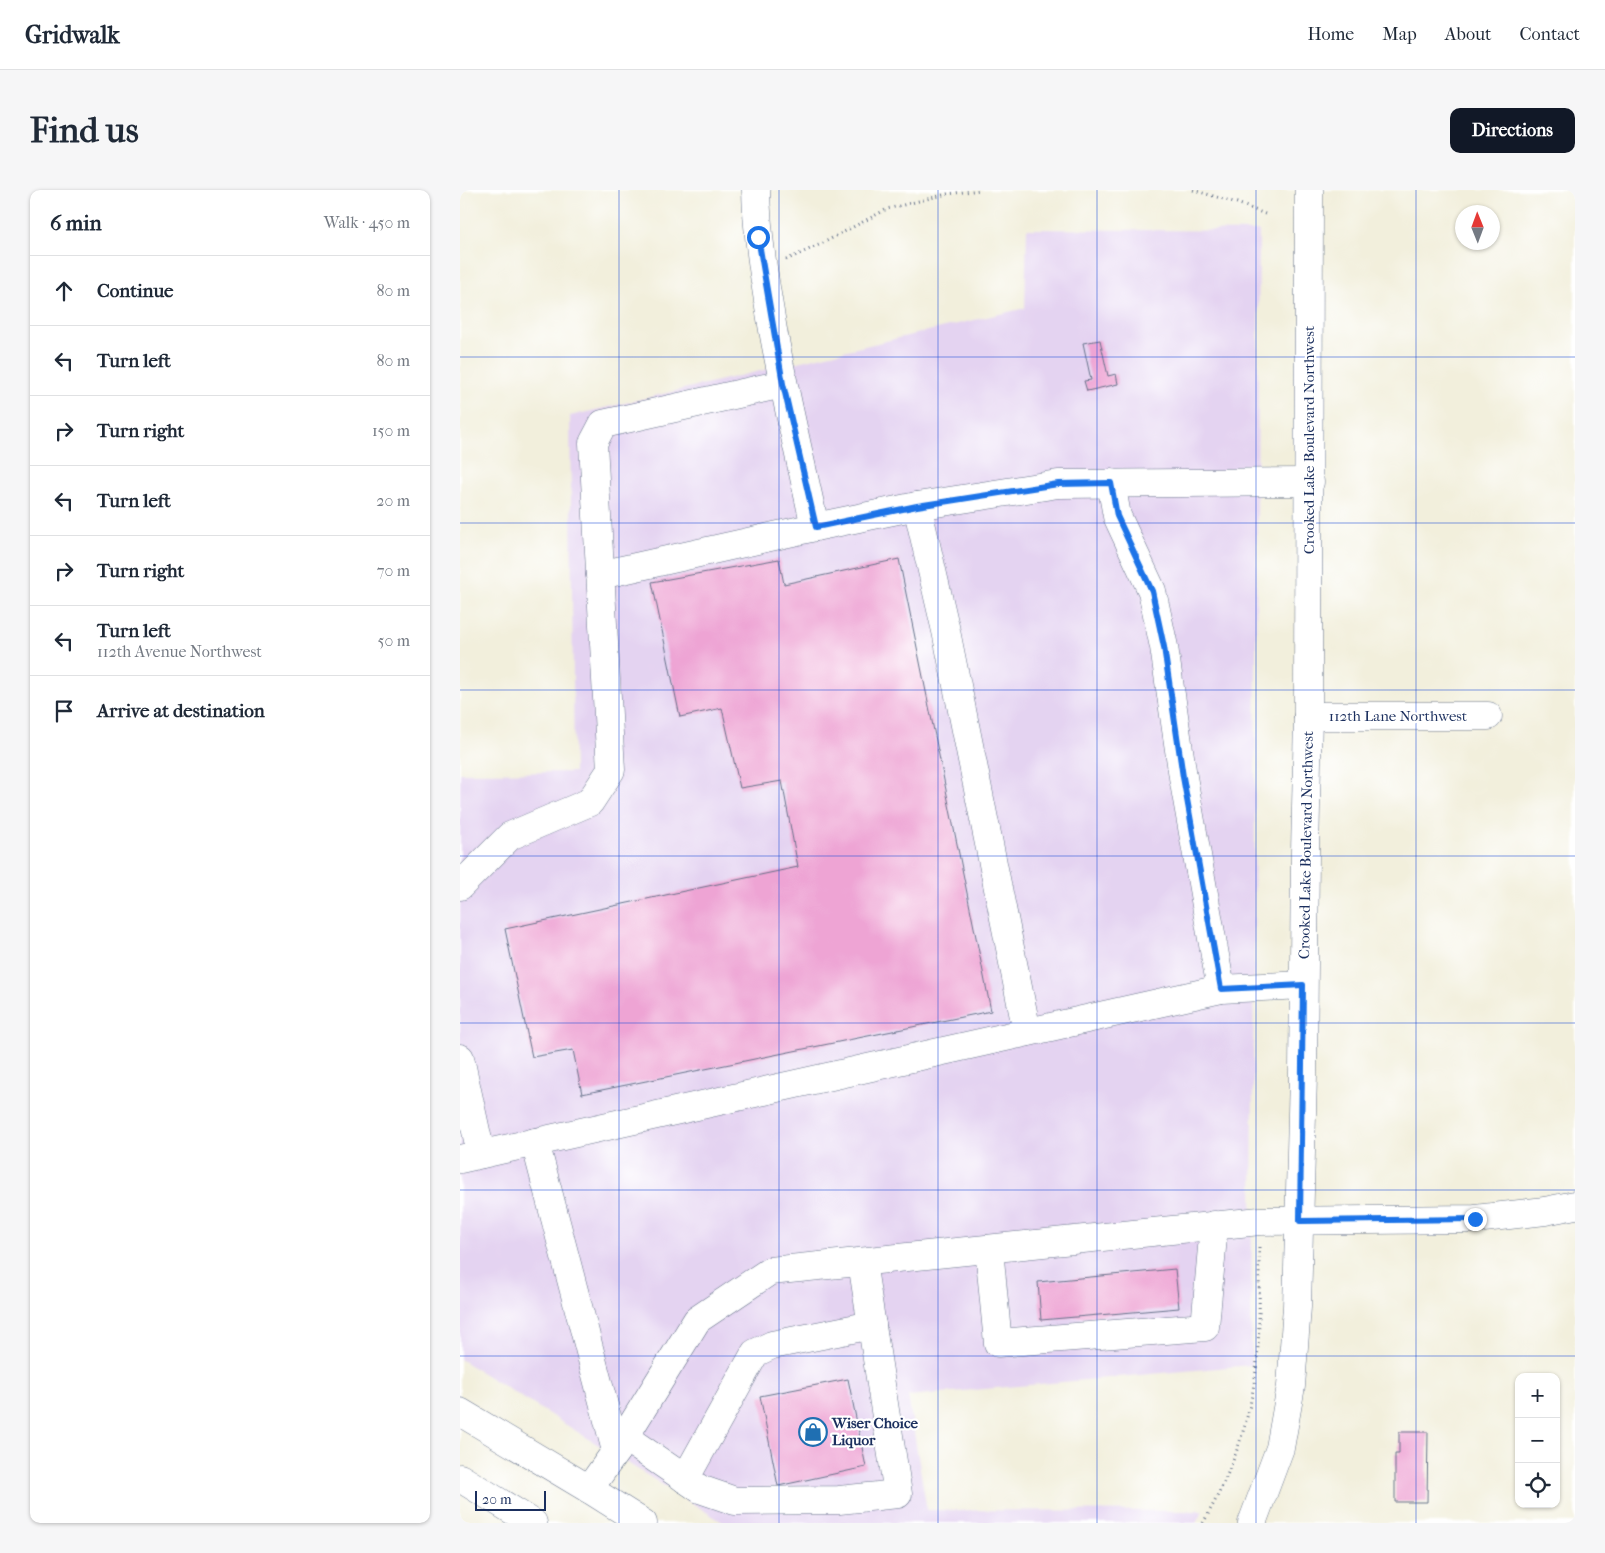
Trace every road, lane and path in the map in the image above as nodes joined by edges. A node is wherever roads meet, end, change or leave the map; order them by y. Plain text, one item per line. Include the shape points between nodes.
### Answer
1 (756, 190) edge
2 (981, 190) edge
3 (1193, 190) edge
4 (1309, 190) edge
5 (1265, 214) dead end
6 (763, 270) junction
7 (783, 384) junction
8 (1310, 482) junction
9 (1111, 483) junction
10 (917, 506) junction
11 (816, 527) junction
12 (600, 575) junction
13 (1308, 716) junction
14 (1488, 716) dead end
15 (460, 886) edge
16 (1303, 985) junction
17 (1221, 989) junction
18 (1027, 1032) junction
19 (462, 1074) edge
20 (535, 1142) junction
21 (471, 1157) edge
22 (1575, 1205) edge
23 (1260, 1221) junction
24 (1300, 1221) junction
25 (1214, 1225) junction
26 (989, 1248) junction
27 (862, 1262) junction
28 (872, 1326) junction
29 (460, 1412) edge
30 (620, 1444) junction
31 (460, 1478) edge
32 (685, 1478) junction
33 (589, 1488) junction
34 (1258, 1522) edge
35 (533, 1523) edge
36 (642, 1523) edge
37 (1203, 1523) edge

1 - 6 street
2 - 6 path via 947,194 887,209
3 - 5 path
4 - 8 street, Crooked Lake Boulevard Northwest
6 - 7 street
7 - 11 street
7 - 12 street via 603,424 593,443
8 - 9 street
8 - 13 street, Crooked Lake Boulevard Northwest
9 - 10 street via 1058,484
9 - 17 street via 1117,516 1152,591
10 - 11 street
10 - 18 street
11 - 12 street
12 - 15 street via 610,770 590,802 510,836
13 - 14 street, 112th Lane Northwest
13 - 16 street, Crooked Lake Boulevard Northwest
16 - 17 street
16 - 24 street, Crooked Lake Boulevard Northwest
17 - 18 street
18 - 20 street
19 - 21 street
20 - 21 street
20 - 30 street
22 - 24 street via 1475,1219
23 - 24 street
23 - 25 street
23 - 37 path via 1258,1347 1253,1391 1231,1467
24 - 34 street, Crooked Lake Boulevard Northwest via 1298,1307 1291,1386 1280,1448
25 - 26 street
25 - 26 street via 1205,1327 998,1343
26 - 27 street
27 - 28 street
27 - 30 street via 770,1271 697,1320
28 - 32 street via 772,1345 755,1353
28 - 32 street via 898,1494 839,1500 735,1500 700,1489
29 - 33 street
30 - 32 street
30 - 33 street
31 - 35 street
33 - 36 street

